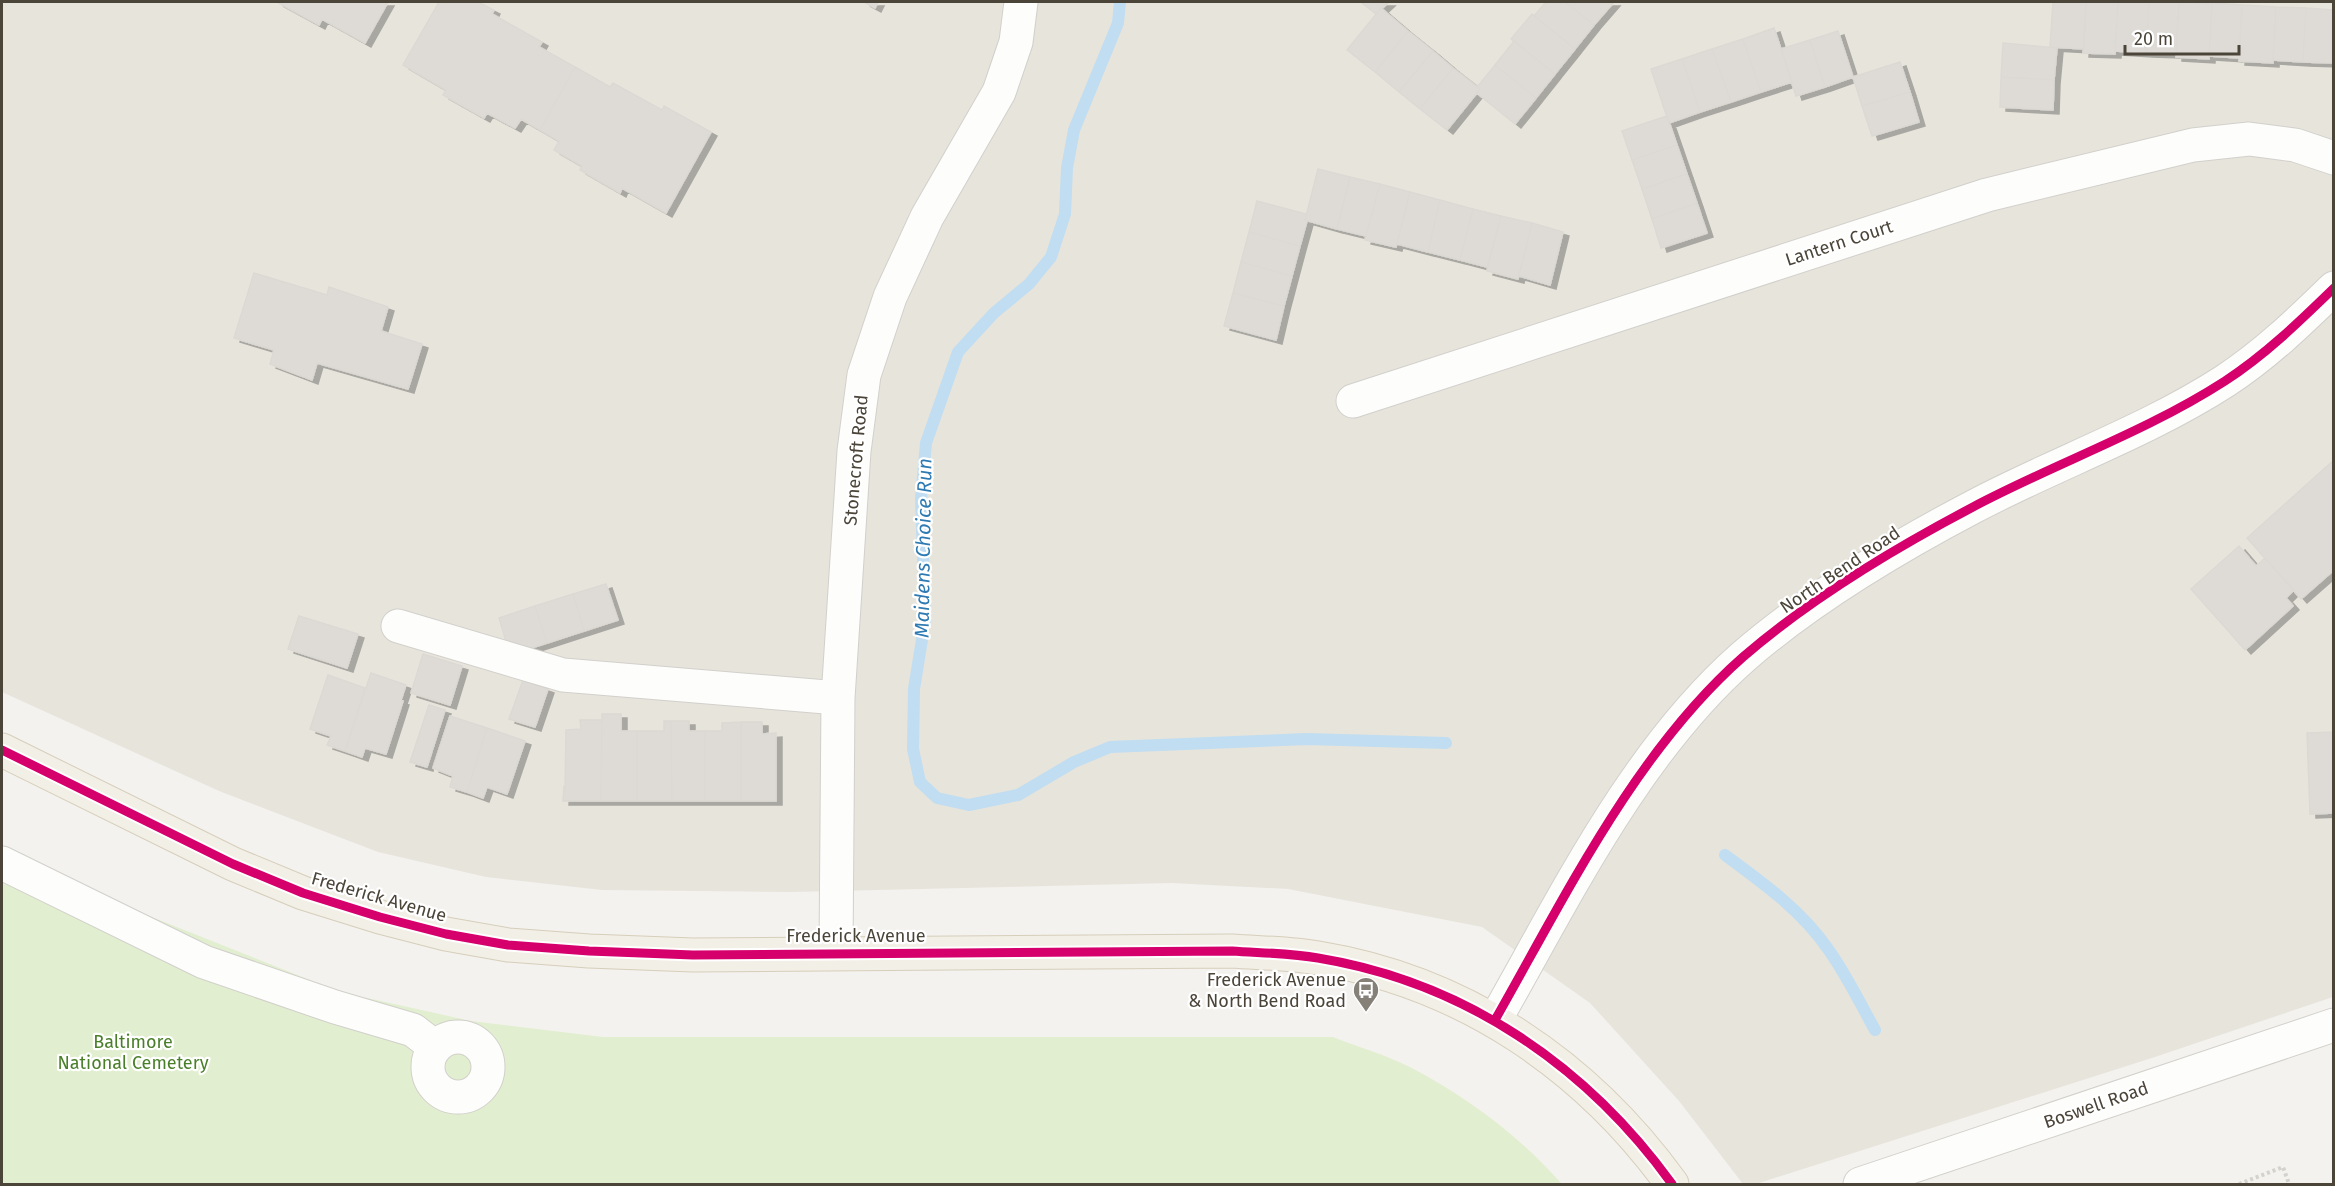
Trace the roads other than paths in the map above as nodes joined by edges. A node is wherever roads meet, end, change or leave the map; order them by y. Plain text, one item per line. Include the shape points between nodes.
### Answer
1 (1021, 2) edge
2 (2334, 158) edge
3 (2334, 288) edge
4 (1353, 401) dead end
5 (398, 626) dead end
6 (838, 698) junction
7 (2, 750) edge
8 (2, 863) edge
9 (836, 952) junction
10 (1495, 1020) junction
11 (2334, 1025) edge
12 (435, 1047) dead end
13 (1672, 1185) edge
14 (1860, 1185) edge

1 - 6 street, Stonecroft Road via 1016,42 999,92 927,217 890,297 864,375 854,451
2 - 4 street, Lantern Court via 2295,145 2249,139 2193,145 2010,190
3 - 10 street, North Bend Road via 2284,338 2224,382 1899,548 1811,606 1743,658 1684,718 1629,789
5 - 6 street via 563,675
6 - 9 street, Stonecroft Road
7 - 9 main road, Frederick Avenue via 233,864 303,893 446,934 508,945 589,951 693,955
8 - 12 street via 204,962 413,1030
9 - 10 main road, Frederick Avenue via 1232,951 1317,958 1382,973 1441,993
10 - 13 main road, Frederick Avenue via 1555,1062 1611,1110
11 - 14 street, Boswell Road

